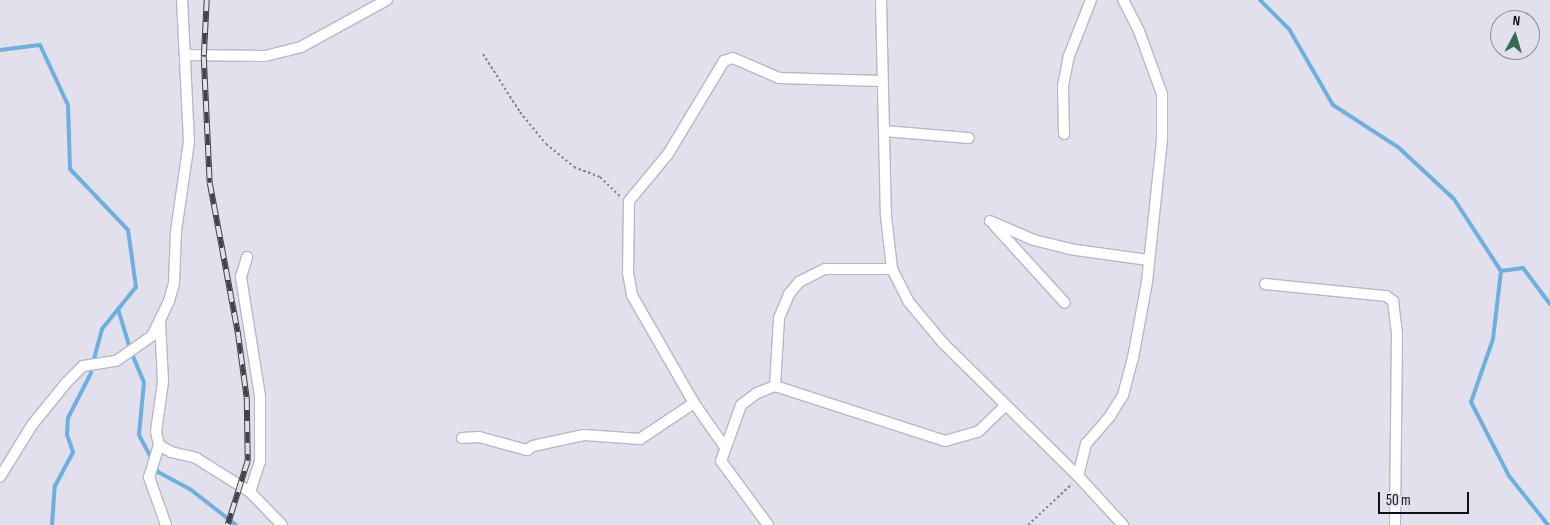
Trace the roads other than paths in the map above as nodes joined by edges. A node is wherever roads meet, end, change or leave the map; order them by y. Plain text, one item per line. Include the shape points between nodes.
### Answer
1 (182, 0) edge
2 (387, 0) edge
3 (881, 0) edge
4 (1091, 0) edge
5 (1123, 0) edge
6 (186, 55) junction
7 (881, 81) junction
8 (884, 130) junction
9 (1064, 134) dead end
10 (969, 138) dead end
11 (247, 258) dead end
12 (1148, 260) junction
13 (892, 269) junction
14 (1265, 284) dead end
15 (1065, 303) dead end
16 (160, 320) junction
17 (774, 386) junction
18 (694, 403) junction
19 (1005, 406) junction
20 (462, 438) dead end
21 (160, 445) junction
22 (724, 446) junction
23 (1078, 476) junction
24 (0, 477) edge
25 (250, 492) junction
26 (166, 525) edge
27 (282, 525) edge
28 (768, 525) edge
29 (1122, 525) edge
30 (1395, 525) edge

1 - 6 street
2 - 6 street via 301,47 265,56
3 - 7 street
4 - 9 street via 1069,56 1063,86
5 - 12 street via 1139,31 1162,94 1162,139
6 - 16 street via 189,142 176,231 174,283
7 - 8 street
7 - 18 street via 779,78 733,58 724,61 668,154 629,202 628,285
8 - 10 street
8 - 13 street via 888,250
11 - 25 street via 241,277 260,396 260,462
12 - 15 street via 1069,249 1034,240 990,221
12 - 23 street via 1133,358 1123,395 1086,444
13 - 17 street via 825,269 800,282 790,294 779,318
13 - 19 street via 914,308
14 - 30 street via 1386,296 1393,301 1397,333
16 - 21 street via 163,382 156,432
16 - 24 street via 152,336 116,361 84,366 32,425
17 - 19 street via 945,441 979,431
17 - 22 street via 741,405
18 - 20 street via 640,439 584,435 527,450 479,437
18 - 22 street
19 - 23 street
21 - 25 street via 171,452 196,458
21 - 26 street via 149,477
22 - 28 street via 721,460 729,475
23 - 29 street
25 - 27 street

